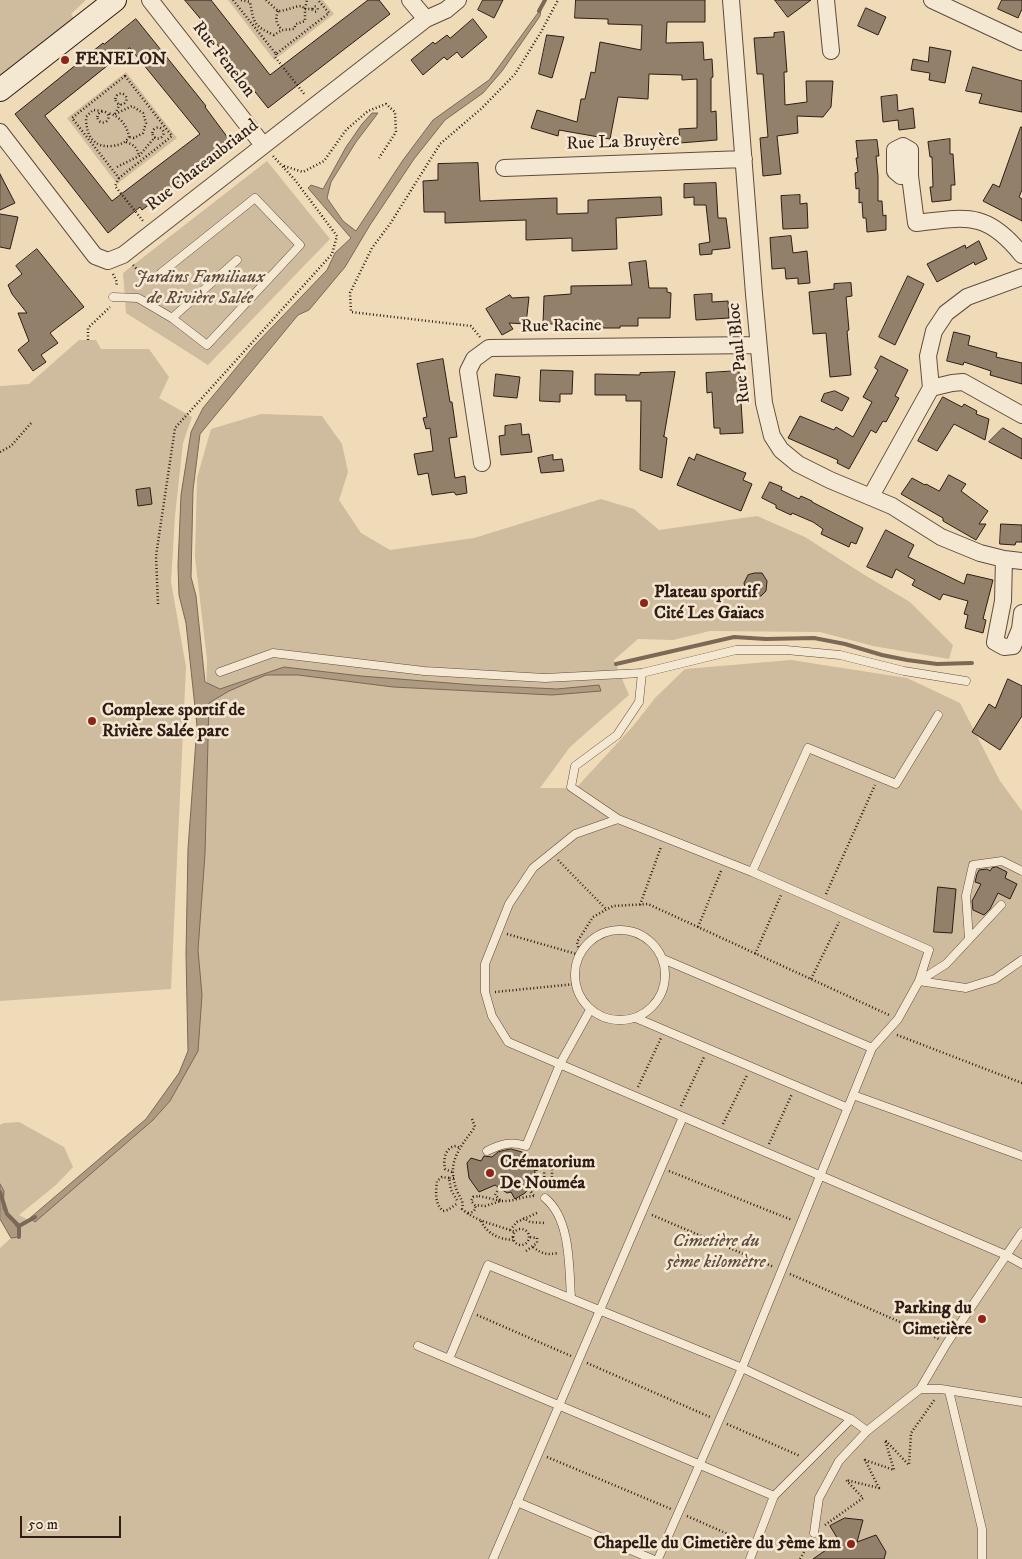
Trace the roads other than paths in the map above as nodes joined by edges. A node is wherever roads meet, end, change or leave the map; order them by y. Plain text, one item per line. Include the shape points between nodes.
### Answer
1 (115, 0) edge
2 (150, 0) edge
3 (410, 0) edge
4 (458, 0) edge
5 (731, 0) edge
6 (826, 0) edge
7 (932, 0) edge
8 (426, 19) junction
9 (1022, 42) edge
10 (831, 51) dead end
11 (0, 90) edge
12 (0, 132) edge
13 (263, 145) junction
14 (744, 159) junction
15 (504, 168) dead end
16 (910, 176) dead end
17 (1022, 255) edge
18 (237, 260) dead end
19 (161, 273) road end
20 (1022, 278) edge
21 (113, 297) dead end
22 (172, 318) junction
23 (758, 345) junction
24 (931, 388) junction
25 (1022, 415) edge
26 (482, 463) dead end
27 (871, 496) junction
28 (1004, 559) junction
29 (1022, 561) edge
30 (1022, 601) edge
31 (1004, 602) junction
32 (1022, 613) edge
33 (220, 672) dead end
34 (642, 673) junction
35 (966, 680) dead end
36 (938, 715) dead end
37 (618, 819) junction
38 (1022, 871) edge
39 (752, 872) junction
40 (1000, 905) dead end
41 (969, 939) junction
42 (663, 959) junction
43 (1022, 960) edge
44 (919, 981) junction
45 (590, 1010) junction
46 (636, 1018) junction
47 (872, 1048) junction
48 (560, 1064) junction
49 (853, 1095) junction
50 (848, 1108) junction
51 (680, 1116) junction
52 (488, 1151) dead end
53 (1022, 1156) edge
54 (822, 1176) junction
55 (550, 1199) road end
56 (1022, 1232) edge
57 (1006, 1255) junction
58 (1022, 1264) edge
59 (571, 1298) junction
60 (601, 1310) junction
61 (418, 1346) dead end
62 (450, 1359) junction
63 (742, 1368) junction
64 (920, 1389) junction
65 (945, 1390) junction
66 (1022, 1402) edge
67 (560, 1406) junction
68 (851, 1419) junction
69 (867, 1432) junction
70 (699, 1465) junction
71 (774, 1496) junction
72 (517, 1502) junction
73 (814, 1533) road end
74 (493, 1559) edge
75 (652, 1559) edge
76 (658, 1559) edge
77 (750, 1559) edge
78 (982, 1559) edge

1 - 11 main road
2 - 13 street, Rue Fenelon
3 - 8 street
4 - 8 street, Rue Chateaubriand
5 - 14 street, Rue Paul Bloc
6 - 10 street
7 - 9 street
8 - 13 street, Rue Chateaubriand
12 - 13 street, Rue Chateaubriand via 95,256 108,261 123,255
14 - 15 street, Rue La Bruyère
14 - 23 street, Rue Paul Bloc
16 - 17 street via 916,223 977,219 998,230
18 - 22 lane
19 - 22 lane via 255,198 300,245 207,345
20 - 24 street via 967,296 946,313 934,331 928,356
21 - 22 lane via 138,298
23 - 26 street, Rue Racine via 489,348 474,360 468,371
23 - 27 street, Rue Paul Bloc via 764,404 772,436 780,450 798,464
24 - 25 street via 963,382
24 - 27 street
27 - 28 street, Rue Paul Bloc via 941,537
28 - 29 street, Rue Paul Bloc
28 - 31 street
30 - 31 street
31 - 32 street via 996,642 1004,647 1013,646
33 - 34 lane via 273,654 424,671 545,678
34 - 35 lane via 736,650 786,650 840,655 904,671
34 - 37 lane via 639,702 617,735 575,766 571,787
36 - 39 lane via 896,784 808,748
37 - 39 lane
37 - 48 lane via 575,834 533,868 509,904 485,964 485,992 492,1016 508,1042
38 - 41 lane via 1002,861 973,864 966,896
39 - 44 lane via 930,950
40 - 41 lane
41 - 44 lane via 946,964
42 - 45 lane via 656,946 644,936 630,931 615,930 588,943 575,969 575,984
42 - 46 lane via 666,973 664,988 654,1006
42 - 47 lane
43 - 44 lane via 995,979 966,988
44 - 47 lane via 898,1019
45 - 46 lane via 612,1020
45 - 48 lane
46 - 50 lane
47 - 49 lane
48 - 51 lane
48 - 52 lane via 526,1146 506,1143
49 - 50 lane
49 - 53 lane
50 - 54 lane
51 - 54 lane
51 - 60 lane
54 - 57 lane
54 - 63 lane
55 - 59 lane via 563,1224
56 - 57 lane
57 - 58 lane
57 - 64 lane
59 - 60 lane
59 - 62 lane via 488,1265
60 - 63 lane
60 - 67 lane
61 - 62 lane
62 - 67 lane
63 - 68 lane
63 - 70 lane
64 - 65 lane
64 - 69 lane
65 - 66 lane
65 - 78 lane via 982,1529
67 - 70 lane
67 - 72 lane
68 - 69 lane
68 - 71 lane
69 - 73 lane via 838,1461 819,1498
70 - 71 lane
70 - 76 lane
71 - 77 lane
72 - 74 lane
72 - 75 lane

